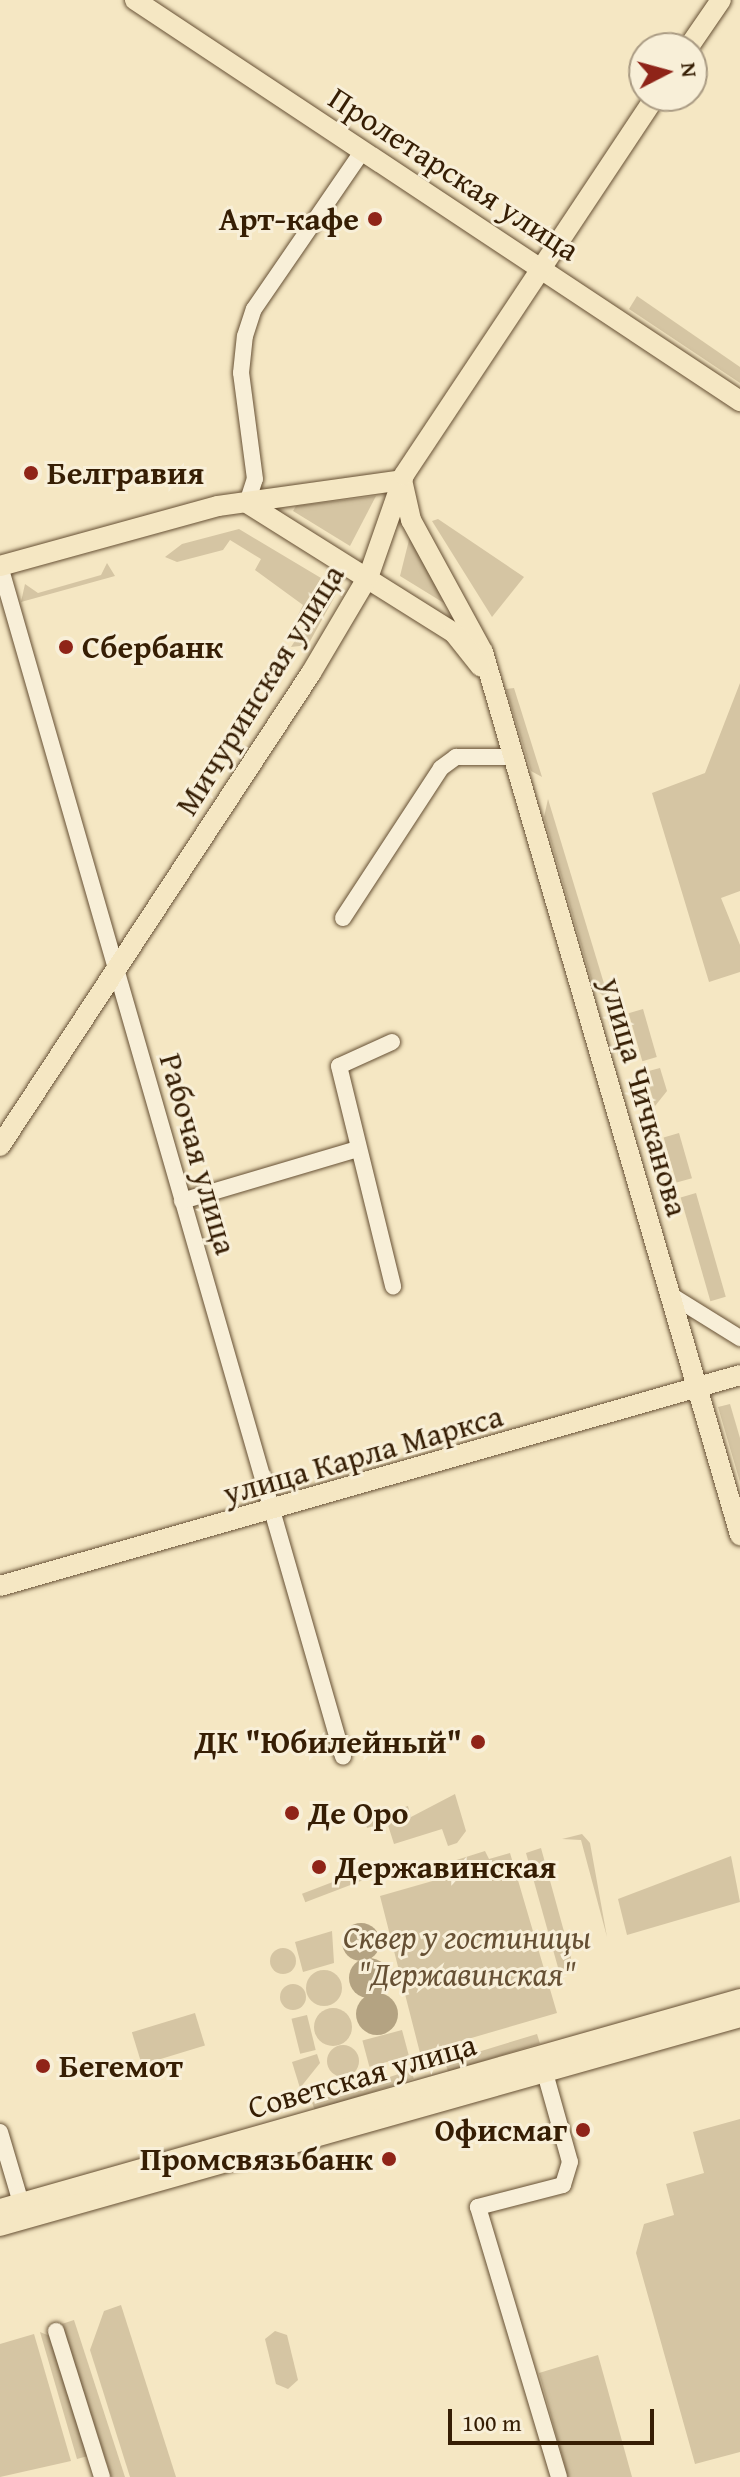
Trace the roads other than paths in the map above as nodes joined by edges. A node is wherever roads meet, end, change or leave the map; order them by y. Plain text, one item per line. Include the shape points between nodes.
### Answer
1 (135, 0) edge
2 (721, 0) edge
3 (699, 32) edge
4 (645, 112) edge
5 (362, 152) junction
6 (543, 265) junction
7 (740, 401) edge
8 (402, 480) junction
9 (247, 503) junction
10 (0, 566) edge
11 (369, 575) junction
12 (487, 678) junction
13 (512, 757) junction
14 (343, 918) dead end
15 (117, 969) junction
16 (392, 1042) dead end
17 (0, 1146) edge
18 (357, 1149) junction
19 (182, 1201) junction
20 (393, 1286) dead end
21 (669, 1294) junction
22 (740, 1338) edge
23 (740, 1375) edge
24 (697, 1389) junction
25 (271, 1513) junction
26 (740, 1535) edge
27 (0, 1586) edge
28 (343, 1757) dead end
29 (740, 1999) edge
30 (740, 2017) edge
31 (545, 2073) junction
32 (0, 2132) edge
33 (0, 2209) edge
34 (24, 2211) junction
35 (0, 2226) edge
36 (56, 2331) dead end
37 (102, 2477) edge
38 (559, 2477) edge

1 - 5 main road, Пролетарская улица
2 - 3 main road
4 - 6 main road, Мичуринская улица
5 - 6 main road, Пролетарская улица
5 - 9 street via 254,309 245,336 241,373 255,479
6 - 7 main road, Пролетарская улица
6 - 8 main road, Мичуринская улица
8 - 9 main road
8 - 11 main road, Мичуринская улица
8 - 12 main road via 411,520 475,627
9 - 10 main road
9 - 11 main road
10 - 15 street, Рабочая улица
11 - 12 main road via 454,633
11 - 15 main road, Мичуринская улица
12 - 13 main road, улица Чичканова
13 - 14 street via 456,757 441,768
13 - 21 main road, улица Чичканова
15 - 17 main road, Мичуринская улица
15 - 19 street, Рабочая улица
16 - 18 street via 339,1066
18 - 19 street
18 - 20 street
19 - 25 street, Рабочая улица
21 - 22 street
21 - 24 main road, улица Чичканова
23 - 24 main road, улица Карла Маркса
24 - 25 main road, улица Карла Маркса
24 - 26 main road, улица Чичканова
25 - 27 main road, улица Карла Маркса
25 - 28 street, Рабочая улица
29 - 34 main road, Советская улица
30 - 31 main road
31 - 34 main road
31 - 38 street via 570,2162 563,2185 478,2207
32 - 34 street
33 - 34 main road, Советская улица
34 - 35 main road
36 - 37 street

